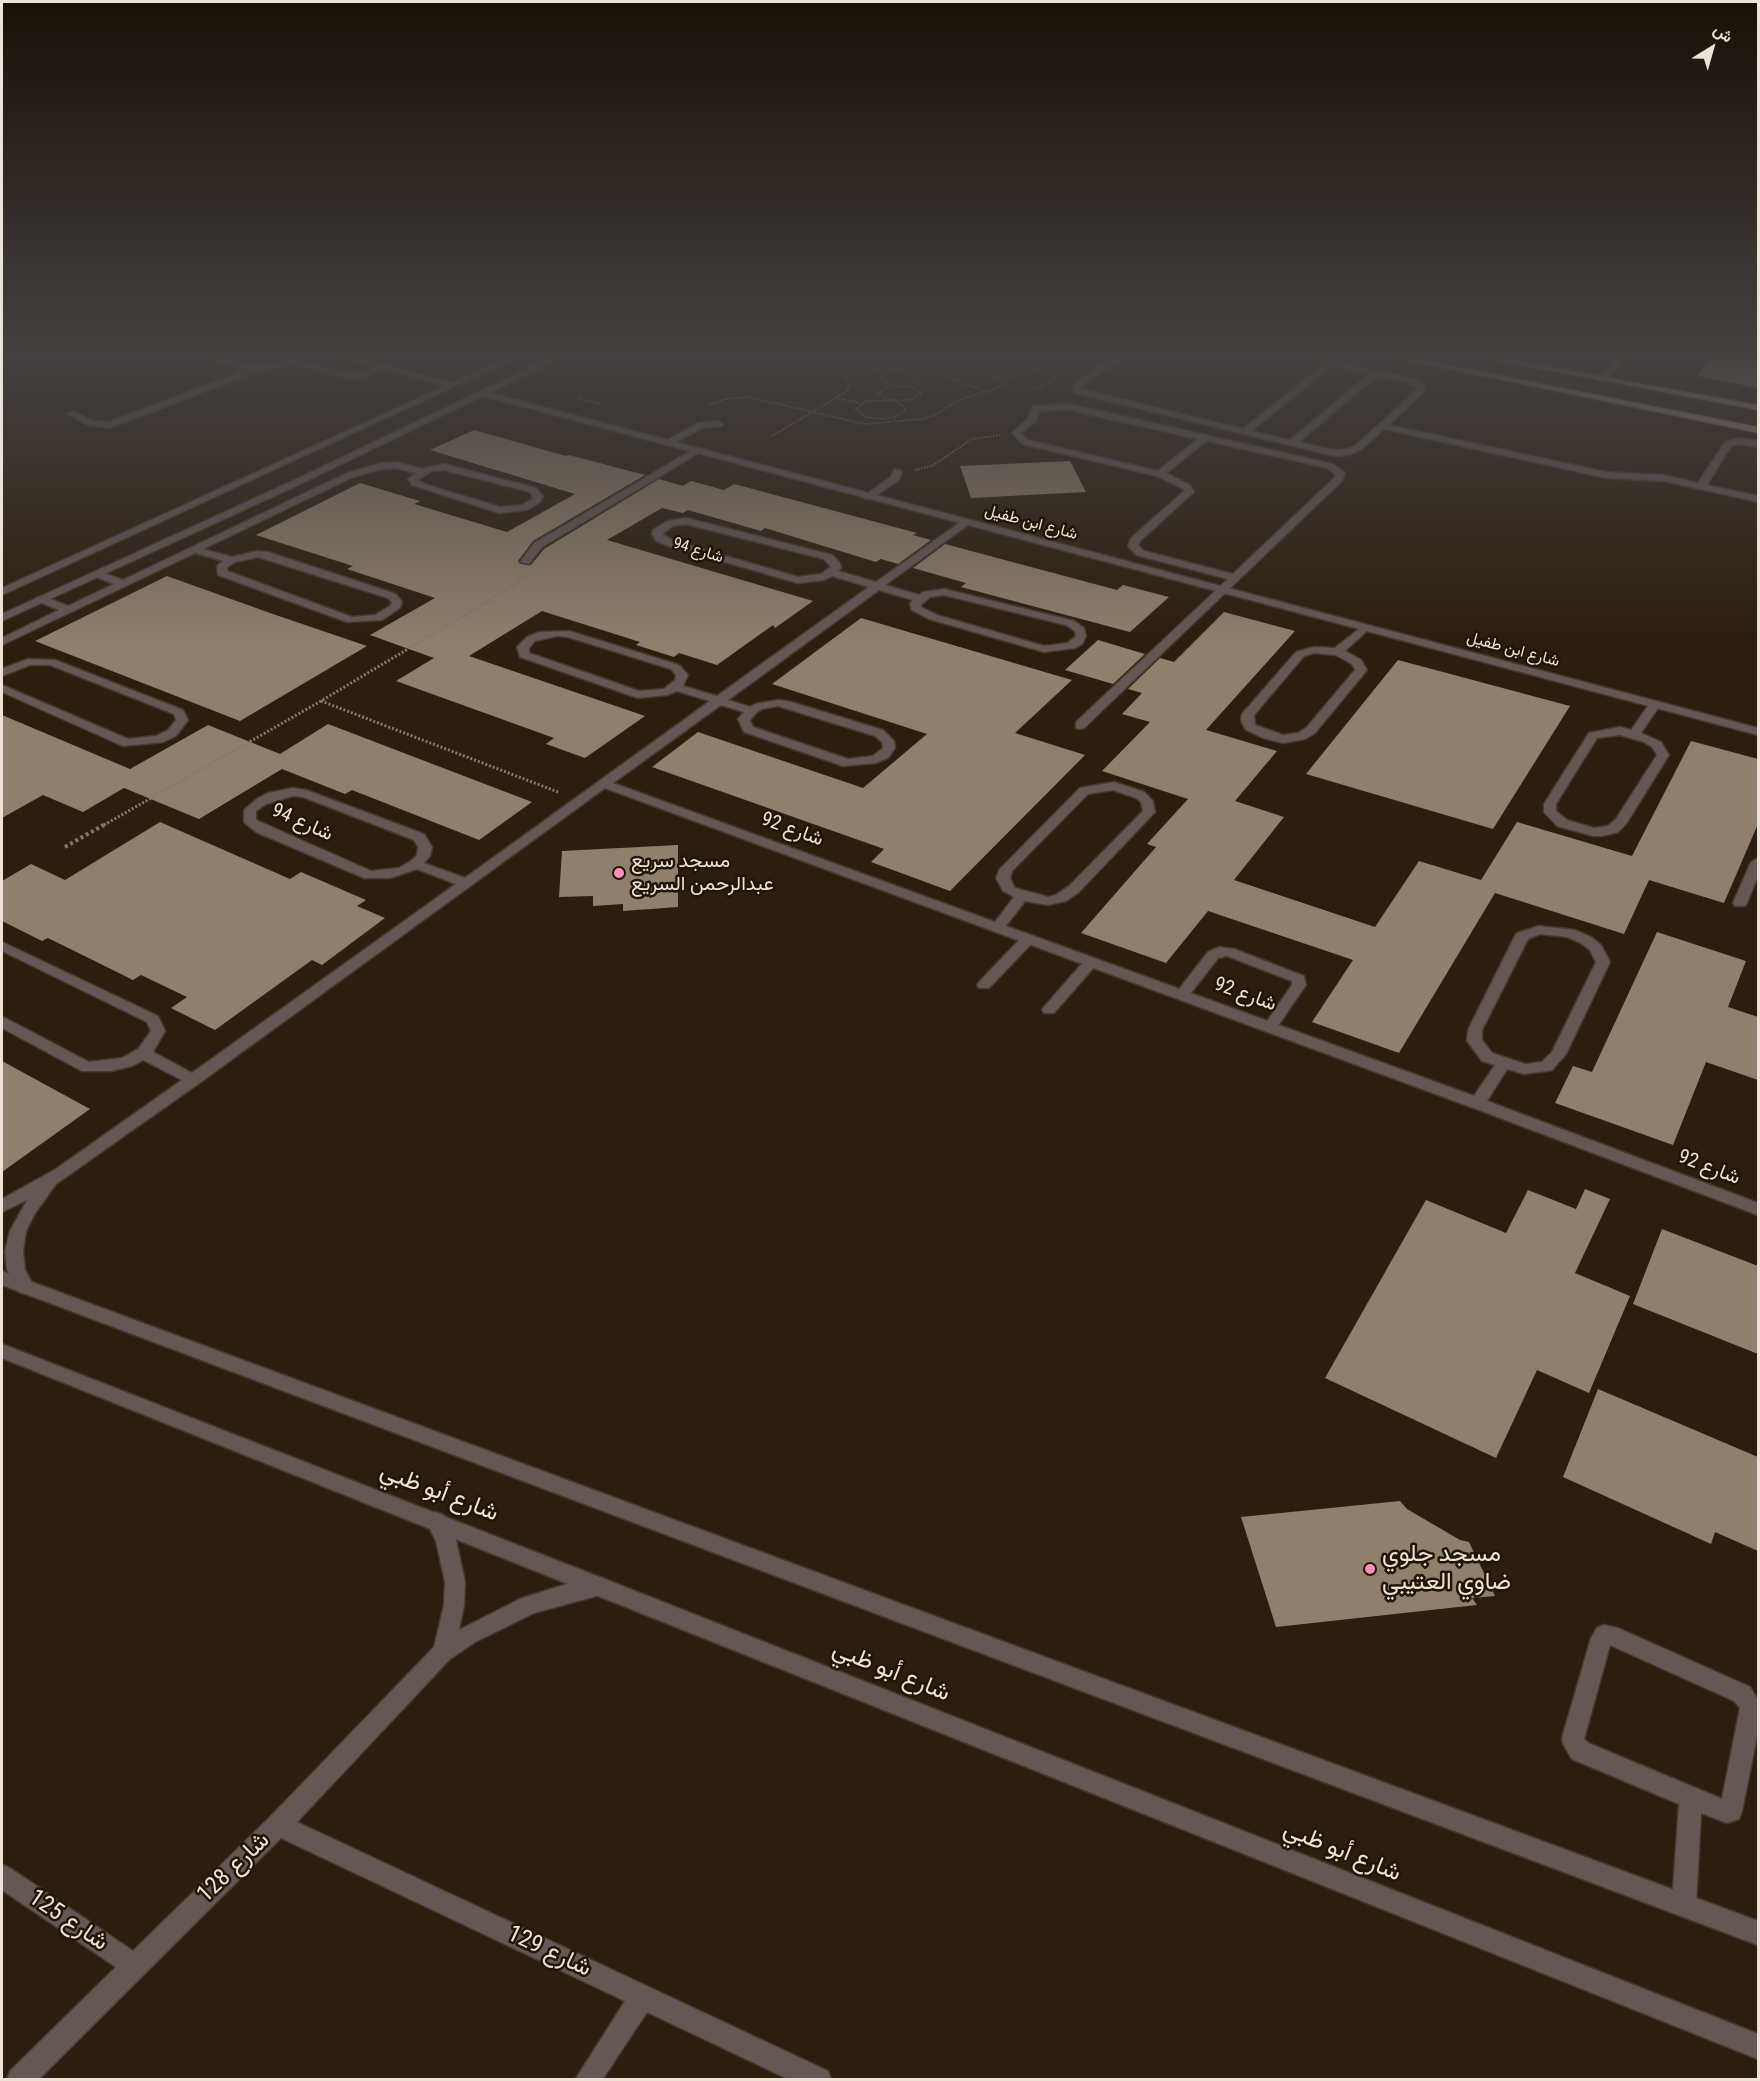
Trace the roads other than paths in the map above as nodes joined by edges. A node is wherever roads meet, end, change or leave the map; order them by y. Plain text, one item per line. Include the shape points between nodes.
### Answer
1 (309, 451) edge
2 (361, 451) edge
3 (697, 451) joint
4 (1064, 451) edge
5 (1189, 451) edge
6 (1264, 451) edge
7 (1325, 451) edge
8 (1351, 451) edge
9 (1497, 451) edge
10 (1723, 451) edge
11 (422, 472) junction
12 (898, 472) road end
13 (1161, 474) junction
14 (258, 475) junction
15 (291, 485) junction
16 (1701, 486) junction
17 (868, 497) junction
18 (1758, 499) edge
19 (201, 501) junction
20 (232, 512) junction
21 (964, 523) junction
22 (194, 550) junction
23 (232, 560) junction
24 (525, 562) road end
25 (1198, 569) junction
26 (832, 573) junction
27 (97, 574) junction
28 (1235, 578) junction
29 (1185, 581) junction
30 (123, 584) junction
31 (877, 586) junction
32 (1222, 591) junction
33 (2, 592) edge
34 (41, 599) junction
35 (921, 599) junction
36 (68, 610) junction
37 (2, 618) edge
38 (1364, 628) junction
39 (2, 642) edge
40 (1338, 652) junction
41 (4, 668) edge
42 (676, 687) junction
43 (2, 688) edge
44 (719, 701) junction
45 (1654, 705) junction
46 (752, 711) junction
47 (1080, 725) dead end
48 (1758, 732) edge
49 (1634, 734) junction
50 (605, 784) junction
51 (1758, 862) edge
52 (416, 864) junction
53 (467, 883) junction
54 (1022, 896) junction
55 (1740, 903) dead end
56 (998, 927) junction
57 (1028, 939) junction
58 (2, 946) edge
59 (1091, 962) junction
60 (984, 985) dead end
61 (1182, 995) junction
62 (1049, 1010) dead end
63 (2, 1022) edge
64 (1270, 1027) junction
65 (143, 1053) junction
66 (1503, 1064) junction
67 (193, 1080) junction
68 (1477, 1102) junction
69 (62, 1173) junction
70 (2, 1206) edge
71 (1758, 1209) edge
72 (2, 1278) edge
73 (25, 1287) junction
74 (2, 1351) edge
75 (436, 1521) junction
76 (600, 1586) junction
77 (443, 1652) junction
78 (1691, 1798) junction
79 (278, 1825) junction
80 (2, 1876) edge
81 (1684, 1904) junction
82 (1758, 1932) edge
83 (135, 1965) junction
84 (643, 1996) junction
85 (1758, 2047) edge
86 (19, 2079) edge
87 (587, 2079) edge
88 (819, 2079) edge

1 - 14 street
2 - 15 street
3 - 17 street, شارع ابن طفيل
3 - 24 street via 538,545
4 - 13 street
5 - 13 street
6 - 28 street via 1330,466 1340,473 1339,479
7 - 8 street
9 - 16 street via 1606,475 1664,478
10 - 16 street
11 - 11 street via 414,477 415,483 499,510 524,508 538,496 533,490 454,468
11 - 22 street via 396,465 357,472
12 - 17 street
13 - 25 street via 1178,481 1189,492 1135,540 1134,546 1140,553
14 - 15 street via 256,479 263,485
14 - 19 street
15 - 20 street
16 - 18 street
17 - 21 street, شارع ابن طفيل
19 - 20 street via 225,494 242,497 245,501
19 - 33 street
20 - 27 street
21 - 29 street, شارع ابن طفيل
21 - 31 street
22 - 23 street
22 - 30 street
23 - 23 street via 222,566 222,573 351,620 378,618 395,608 397,602 392,596 268,555
25 - 28 street
25 - 29 street
26 - 26 street, شارع 94 via 836,563 828,557 697,522 670,523 657,532 660,539 670,543 798,580 814,580
26 - 31 street, شارع 94
27 - 30 street
27 - 34 street
28 - 32 street
29 - 32 street, شارع ابن طفيل
30 - 36 street
31 - 35 street, شارع 94
31 - 44 street
32 - 38 street, شارع ابن طفيل
32 - 47 street
34 - 36 street
34 - 37 street
35 - 35 street, شارع 94 via 915,604 920,612 1044,649 1071,646 1081,636 1080,630 1070,623 955,593 933,592
36 - 39 street
38 - 40 street
38 - 45 street, شارع ابن طفيل
40 - 40 street via 1314,650 1300,654 1248,714 1250,727 1282,739 1311,730 1361,670 1357,662
41 - 43 street via 51,662 179,712 182,720 172,733 159,739 127,742
42 - 42 street via 682,675 675,667 568,634 539,635 523,647 525,655 536,661 638,695 656,695
42 - 44 street
44 - 46 street
44 - 50 street
45 - 48 street, شارع ابن طفيل
45 - 49 street
46 - 46 street via 744,719 748,729 847,763 876,759 889,748 888,741 879,733 791,705 766,704
49 - 49 street via 1607,732 1593,736 1550,804 1556,819 1593,832 1613,829 1622,821 1663,755 1657,745
50 - 53 street
50 - 56 street, شارع 92
51 - 55 street
52 - 52 street, شارع 94 via 425,848 419,837 306,794 272,796 248,815 249,822 261,829 369,875 390,874
52 - 53 street
53 - 67 street
54 - 54 street via 1048,901 1074,889 1149,812 1147,801 1128,789 1114,786 1084,791 1006,870 1006,886
54 - 56 street
56 - 57 street, شارع 92
57 - 59 street, شارع 92
57 - 60 street
58 - 65 street via 153,1019 158,1031
59 - 61 street, شارع 92
59 - 62 street
61 - 64 street, شارع 92
61 - 64 street via 1213,955 1229,952 1299,979 1299,985
63 - 65 street via 87,1067 111,1066
64 - 68 street, شارع 92
65 - 67 street
66 - 66 street via 1534,1069 1547,1066 1558,1054 1603,962 1596,948 1586,940 1554,930 1522,936 1475,1030 1480,1050
66 - 68 street
67 - 69 street
68 - 71 street, شارع 92
69 - 70 street
69 - 73 street via 42,1191 18,1231 16,1270
72 - 73 street
73 - 81 street
74 - 75 street, شارع أبو ظبي
75 - 76 street, شارع أبو ظبي
75 - 77 street via 446,1540 454,1582 454,1605
76 - 77 street, شارع 128 via 529,1605
76 - 85 street, شارع أبو ظبي
77 - 79 street, شارع 128
78 - 78 street via 1727,1812 1733,1808 1752,1710 1748,1701 1742,1694 1604,1635 1574,1744 1580,1751
78 - 81 street
79 - 83 street, شارع 128
79 - 84 street, شارع 129
80 - 83 street, شارع 125
81 - 82 street
83 - 86 street, شارع 128
84 - 87 street
84 - 88 street, شارع 129

